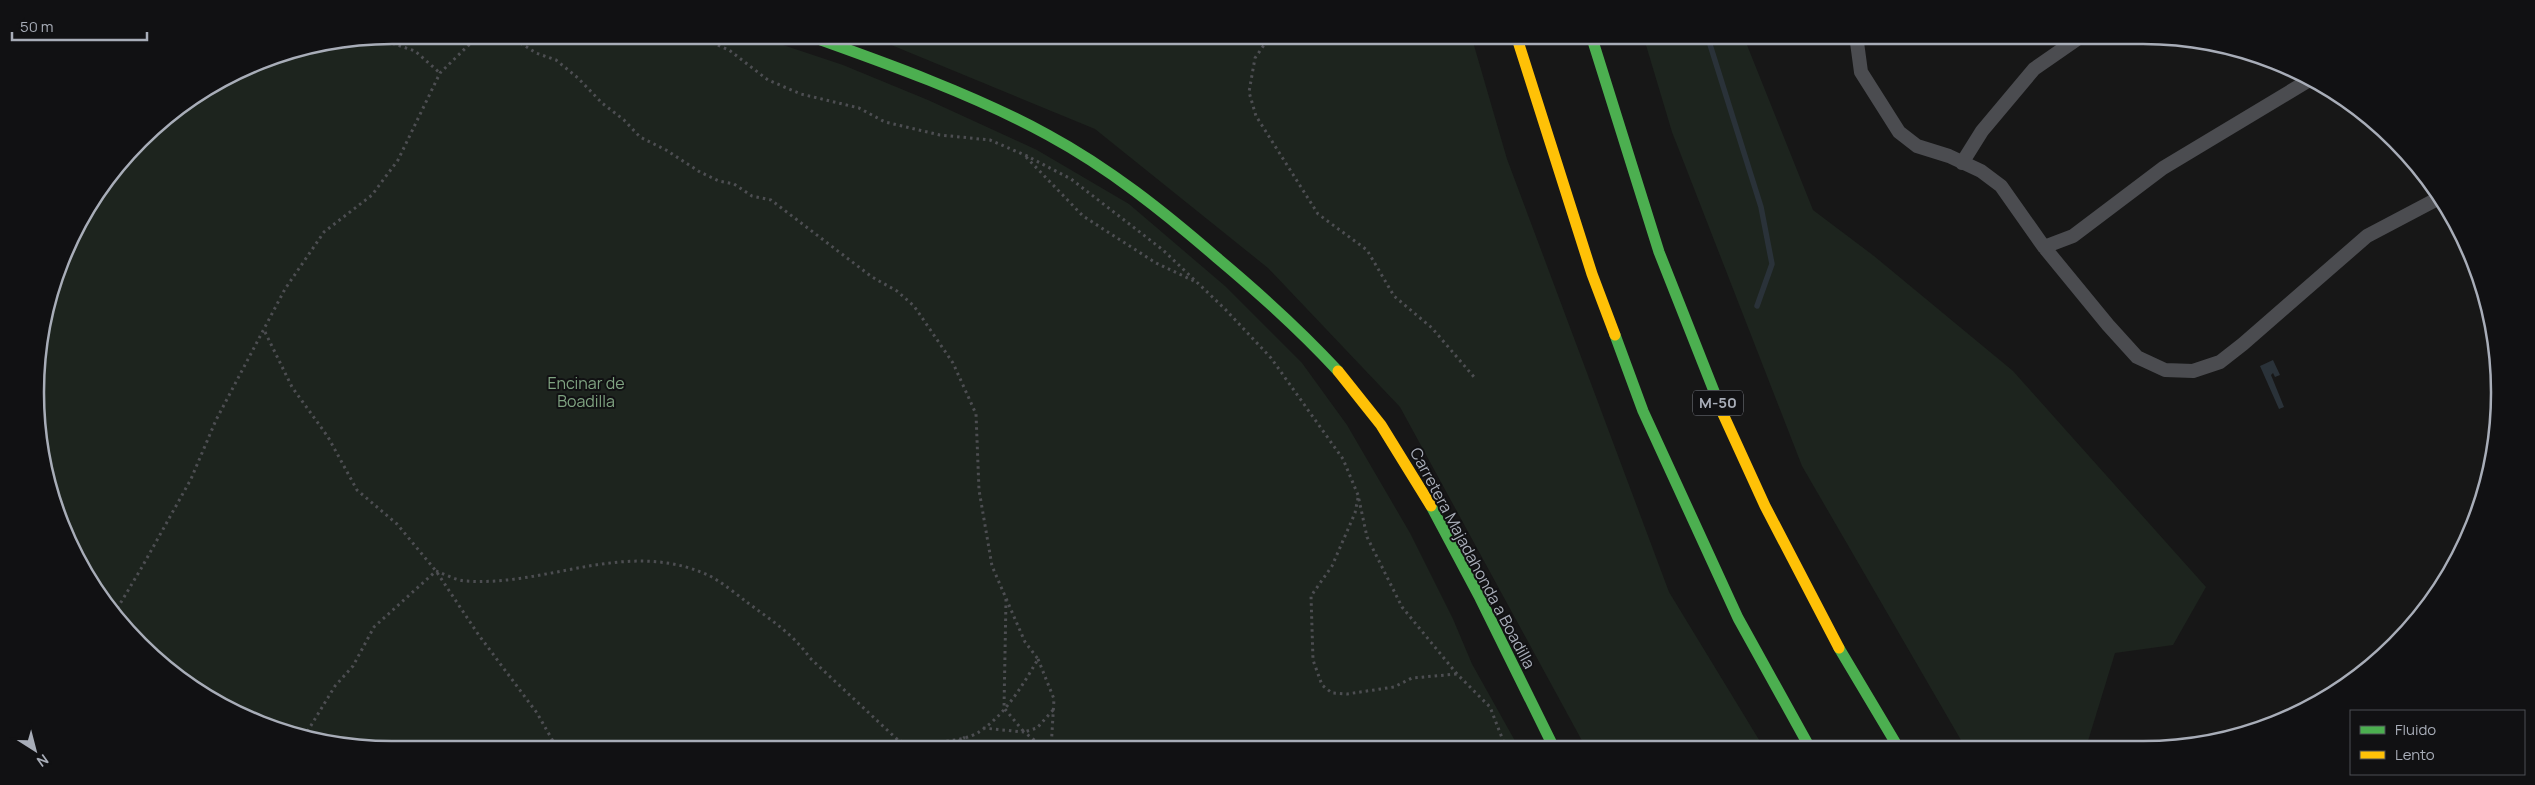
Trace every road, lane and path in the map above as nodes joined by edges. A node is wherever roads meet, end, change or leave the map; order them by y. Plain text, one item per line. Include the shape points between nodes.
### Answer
1 (394, 44) edge
2 (470, 44) edge
3 (522, 44) edge
4 (715, 44) edge
5 (831, 44) edge
6 (1265, 44) edge
7 (1519, 44) edge
8 (1594, 44) edge
9 (1857, 44) edge
10 (2071, 44) edge
11 (440, 73) junction
12 (2304, 83) edge
13 (1024, 155) junction
14 (1962, 162) junction
15 (2433, 201) edge
16 (2044, 247) junction
17 (1198, 283) junction
18 (264, 332) junction
19 (1474, 377) dead end
20 (1358, 495) junction
21 (436, 572) junction
22 (1006, 597) junction
23 (118, 607) edge
24 (1038, 659) junction
25 (1458, 674) junction
26 (1004, 708) junction
27 (1054, 709) junction
28 (983, 728) junction
29 (308, 731) edge
30 (1024, 732) junction
31 (967, 736) junction
32 (553, 741) edge
33 (899, 741) edge
34 (936, 741) edge
35 (959, 741) edge
36 (1036, 741) edge
37 (1052, 741) edge
38 (1503, 741) edge
39 (1550, 741) edge
40 (1806, 741) edge
41 (1894, 741) edge

1 - 11 path via 415,51
2 - 11 path
3 - 22 path via 556,60 640,137 700,172 734,184 752,196 771,200 914,306 953,363 976,414 982,517 992,566
4 - 13 path via 729,50 768,80 801,94 859,108 885,122 940,135 990,140
5 - 39 main road, Carretera Majadahonda a Boadilla via 1022,121 1105,168 1186,230 1312,343 1366,405 1399,452 1451,544
6 - 19 path via 1255,58 1249,92 1256,116 1318,214 1367,250 1394,296 1432,328
7 - 40 main road via 1592,274 1643,411 1738,618
8 - 41 main road, M-50 via 1658,251 1712,390 1769,518 1855,678
9 - 14 street via 1861,72 1899,132 1917,146
10 - 14 street via 2034,69 1982,131
11 - 18 path via 398,160 372,195 324,232 285,289
12 - 16 street via 2163,168 2072,236
13 - 17 path via 1072,179 1163,250
13 - 17 path via 1083,216 1156,263
14 - 16 street via 1982,171 2001,186
15 - 16 street via 2366,236 2220,362 2193,371 2165,370 2137,357
17 - 20 path via 1271,358 1343,459
18 - 21 path via 292,387 328,436 357,490 397,524
18 - 23 path via 216,420 191,478
20 - 25 path via 1367,537 1402,607
20 - 25 path via 1355,513 1332,566 1311,596 1313,660 1322,685 1332,693 1347,694 1394,687 1412,678
21 - 29 path via 374,627 353,666 335,686
21 - 32 path via 537,713
21 - 33 path via 463,581 529,577 609,561 648,560 708,575 776,622
22 - 24 path via 1025,642
22 - 26 path
24 - 26 path via 1024,684
24 - 27 path via 1054,699
25 - 38 path via 1490,707
26 - 28 path
26 - 30 path
27 - 30 path via 1036,728
27 - 37 path
28 - 30 path
28 - 31 path
30 - 36 path
31 - 34 path
31 - 35 path

